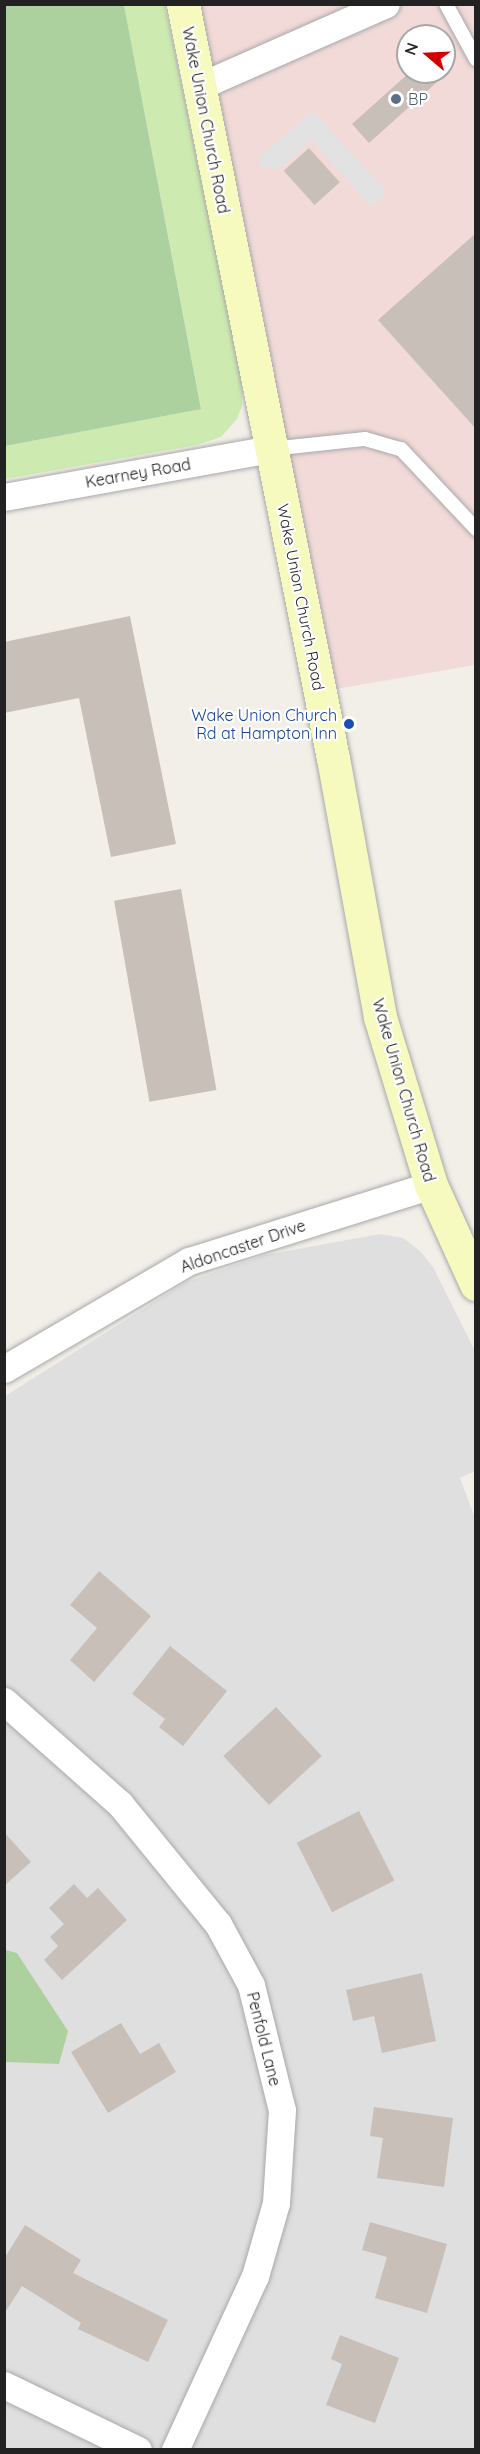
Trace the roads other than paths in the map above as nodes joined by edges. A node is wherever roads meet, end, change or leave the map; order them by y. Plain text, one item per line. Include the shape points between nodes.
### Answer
1 (183, 4) edge
2 (386, 4) edge
3 (446, 4) edge
4 (476, 59) edge
5 (200, 86) junction
6 (271, 449) junction
7 (4, 497) edge
8 (476, 529) edge
9 (431, 1185) junction
10 (476, 1284) edge
11 (4, 1369) edge
12 (4, 1701) edge
13 (4, 2385) edge
14 (138, 2450) edge
15 (175, 2450) edge

1 - 5 street, Wake Union Church Road
2 - 5 street
3 - 4 lane
5 - 6 street, Wake Union Church Road
6 - 7 street, Kearney Road
6 - 8 lane via 365,439 401,449
6 - 9 street, Wake Union Church Road via 380,1017
9 - 10 street, Wake Union Church Road
9 - 11 street, Aldoncaster Drive via 189,1261
12 - 15 street, Penfold Lane via 120,1804 218,1924 251,1985 282,2110 276,2203 255,2276
13 - 14 street

